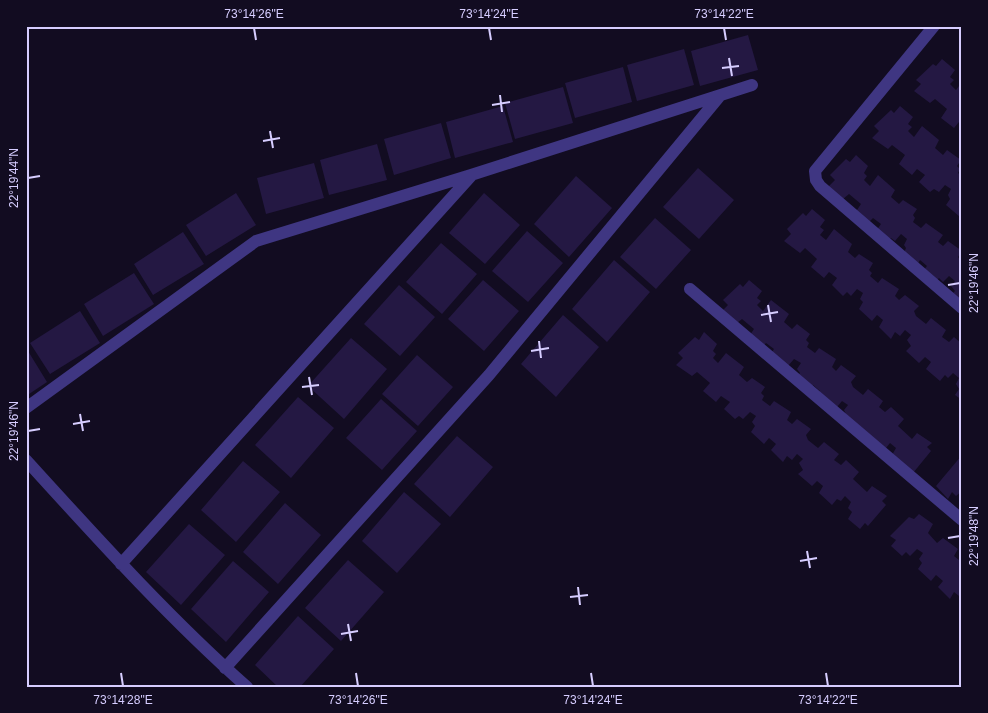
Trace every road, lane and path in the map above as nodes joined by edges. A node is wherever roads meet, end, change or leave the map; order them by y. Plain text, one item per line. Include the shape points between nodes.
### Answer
1 (934, 26) edge
2 (752, 85) dead end
3 (719, 96) junction
4 (471, 175) junction
5 (690, 289) dead end
6 (962, 308) edge
7 (26, 408) edge
8 (26, 460) edge
9 (962, 520) edge
10 (121, 564) junction
11 (225, 668) junction
12 (247, 687) edge

1 - 6 street via 815,171 820,186
2 - 3 street
3 - 4 street
3 - 11 street via 490,375
4 - 7 street via 256,241
4 - 10 street
5 - 9 street
8 - 10 street
10 - 11 street
11 - 12 street

